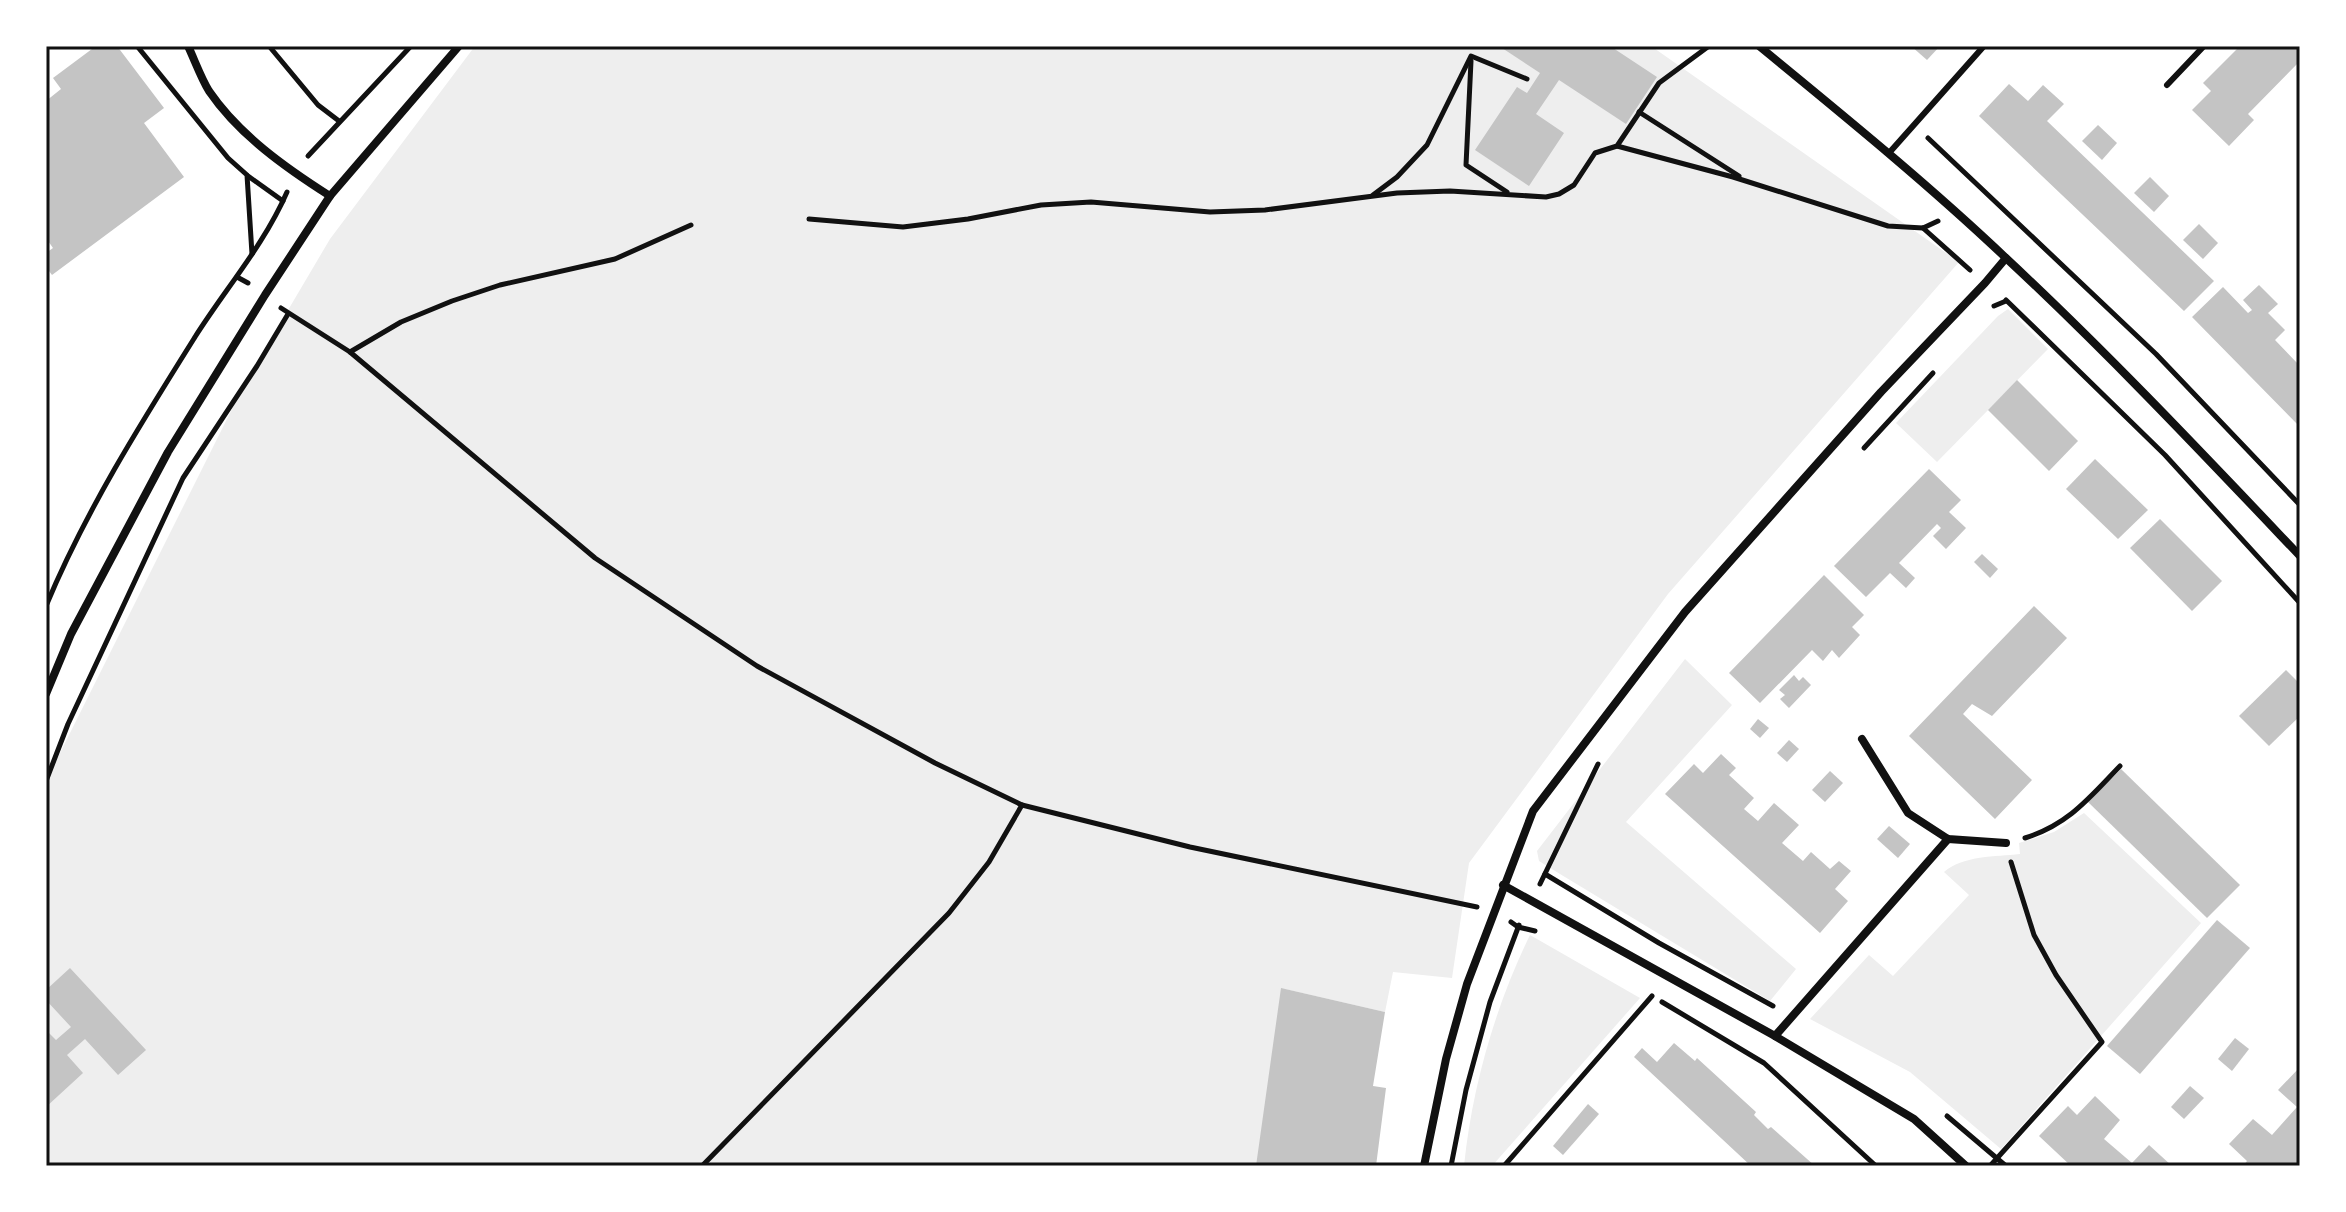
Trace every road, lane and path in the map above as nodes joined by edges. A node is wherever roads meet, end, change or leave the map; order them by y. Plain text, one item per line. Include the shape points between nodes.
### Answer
1 (137, 46) edge
2 (188, 46) edge
3 (269, 46) edge
4 (411, 46) edge
5 (459, 46) edge
6 (1709, 46) edge
7 (1759, 46) edge
8 (1984, 46) edge
9 (2204, 46) edge
10 (1471, 56) junction
11 (1527, 79) dead end
12 (2167, 85) dead end
13 (1639, 112) junction
14 (339, 121) junction
15 (1914, 125) junction
16 (1617, 146) junction
17 (1889, 153) junction
18 (295, 174) junction
19 (247, 175) junction
20 (1748, 182) junction
21 (1510, 194) junction
22 (330, 196) junction
23 (1373, 196) junction
24 (283, 201) junction
25 (1956, 213) junction
26 (809, 219) dead end
27 (691, 225) dead end
28 (1923, 228) junction
29 (252, 255) junction
30 (2006, 258) junction
31 (1985, 283) junction
32 (265, 295) junction
33 (2006, 301) junction
34 (288, 314) junction
35 (1984, 316) dead end
36 (350, 352) junction
37 (1938, 366) dead end
38 (1864, 448) dead end
39 (2300, 505) edge
40 (2300, 556) edge
41 (2300, 603) edge
42 (46, 606) edge
43 (46, 694) edge
44 (1862, 739) dead end
45 (1602, 756) dead end
46 (2120, 766) dead end
47 (46, 781) edge
48 (1022, 805) junction
49 (1948, 839) junction
50 (2006, 843) junction
51 (1503, 885) junction
52 (1531, 900) junction
53 (1493, 911) junction
54 (1518, 927) junction
55 (1543, 935) dead end
56 (1640, 989) dead end
57 (1652, 996) junction
58 (1775, 1036) junction
59 (702, 1166) edge
60 (1424, 1166) edge
61 (1451, 1166) edge
62 (1504, 1166) edge
63 (1876, 1166) edge
64 (1966, 1166) edge
65 (1990, 1166) edge

1 - 19 path
2 - 18 street via 209,90 241,129
3 - 14 path via 318,105
4 - 14 path
5 - 22 street
6 - 13 path via 1659,83
7 - 17 street
8 - 15 lane
9 - 12 lane
10 - 11 path
10 - 21 path via 1466,165
10 - 23 path via 1427,145
13 - 16 path
13 - 20 path
14 - 18 path
15 - 17 lane
15 - 39 path via 2156,354
16 - 20 path
16 - 21 path via 1595,153 1574,185 1559,194
17 - 25 street
18 - 22 street
18 - 24 path
19 - 24 path
19 - 29 path
20 - 28 path via 1888,226
21 - 23 path
22 - 32 street
23 - 26 path via 1210,212 1091,202 1041,205 903,227
24 - 29 path
25 - 28 path
25 - 30 street
27 - 36 path via 615,259 452,301 401,322
28 - 31 path
29 - 42 path via 122,456
30 - 31 street
30 - 40 street via 2163,411
31 - 33 path
31 - 51 street via 1685,612 1533,811
32 - 34 path
32 - 43 street via 168,452 71,634
33 - 35 path
33 - 41 path via 2165,455
34 - 36 path
34 - 47 path via 183,478
36 - 48 path via 595,558 757,666
37 - 38 path
44 - 49 street via 1908,813
45 - 52 path
46 - 50 path via 2076,813 2056,826
48 - 53 path via 1190,847
48 - 59 path via 989,862 949,913
49 - 50 street
49 - 58 street
50 - 65 path via 2034,935 2102,1042
51 - 52 street
51 - 53 street
52 - 54 path
52 - 58 street
53 - 54 path
53 - 60 street via 1446,1059
54 - 55 path
54 - 61 path via 1490,1002
56 - 57 path
57 - 62 path
57 - 63 path via 1764,1063
58 - 64 street via 1914,1119

